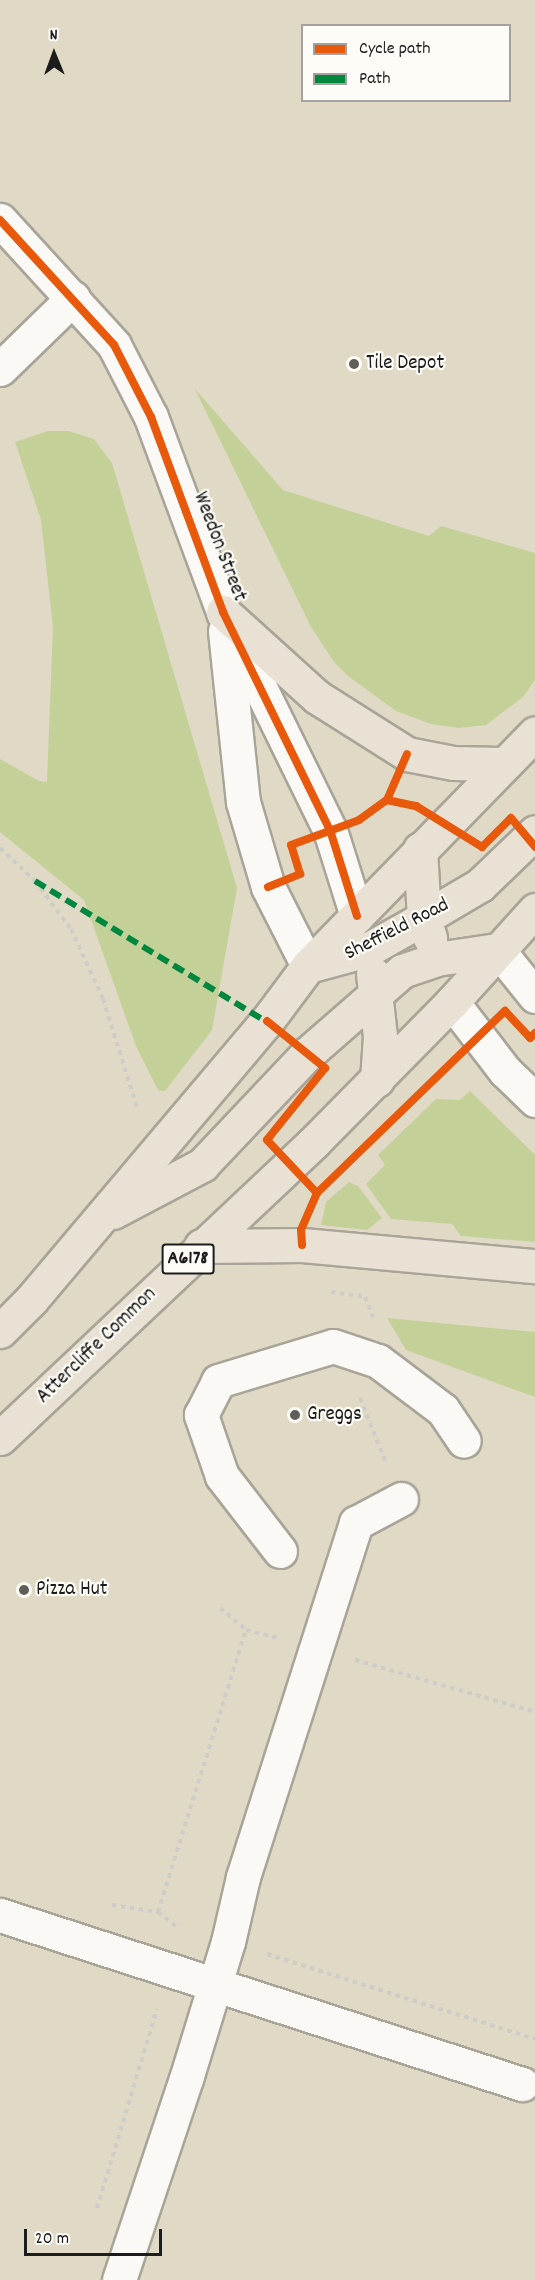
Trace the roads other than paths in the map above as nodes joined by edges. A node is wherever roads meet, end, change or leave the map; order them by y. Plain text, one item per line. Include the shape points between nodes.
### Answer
1 (0, 220) edge
2 (73, 298) junction
3 (0, 369) edge
4 (223, 612) junction
5 (535, 733) edge
6 (501, 764) junction
7 (535, 832) edge
8 (420, 849) junction
9 (535, 910) edge
10 (357, 916) junction
11 (424, 918) junction
12 (367, 950) junction
13 (498, 950) junction
14 (436, 959) junction
15 (308, 966) junction
16 (376, 990) junction
17 (535, 996) edge
18 (452, 1002) junction
19 (377, 1080) junction
20 (535, 1100) edge
21 (99, 1220) junction
22 (201, 1246) junction
23 (535, 1266) edge
24 (0, 1331) edge
25 (0, 1438) edge
26 (464, 1441) dead end
27 (401, 1500) dead end
28 (280, 1551) dead end
29 (0, 1915) edge
30 (213, 1985) junction
31 (522, 2084) dead end
32 (119, 2280) edge

1 - 2 street, Weedon Street
2 - 3 street
2 - 4 street, Weedon Street via 114,345 151,417
4 - 6 main road via 317,697 407,754 453,763
4 - 10 street, Weedon Street via 330,830
4 - 15 street, Weedon Street via 243,802 268,887
5 - 6 main road, Sheffield Road
6 - 8 main road, Sheffield Road
7 - 11 main road, Sheffield Road via 480,885
8 - 10 main road, Sheffield Road
8 - 11 main road
9 - 13 main road, A6178
10 - 12 main road
10 - 15 main road, Sheffield Road
11 - 12 main road, Sheffield Road
11 - 14 main road
12 - 15 main road, Sheffield Road
12 - 16 main road
13 - 14 main road
13 - 17 street
13 - 18 main road, A6178
14 - 16 main road via 402,971
14 - 18 main road
15 - 21 main road
16 - 19 main road via 380,1036
16 - 21 main road via 300,1062 202,1165
18 - 19 main road, Attercliffe Common / A6178
18 - 20 street via 506,1071
19 - 22 main road, Attercliffe Common / A6178
21 - 24 main road
22 - 23 main road via 302,1245
22 - 25 main road, Attercliffe Common / A6178
26 - 28 street via 443,1410 378,1361 333,1346 218,1381 201,1415 222,1476
27 - 30 street via 356,1523 243,1877
29 - 30 street
30 - 31 street
30 - 32 street

